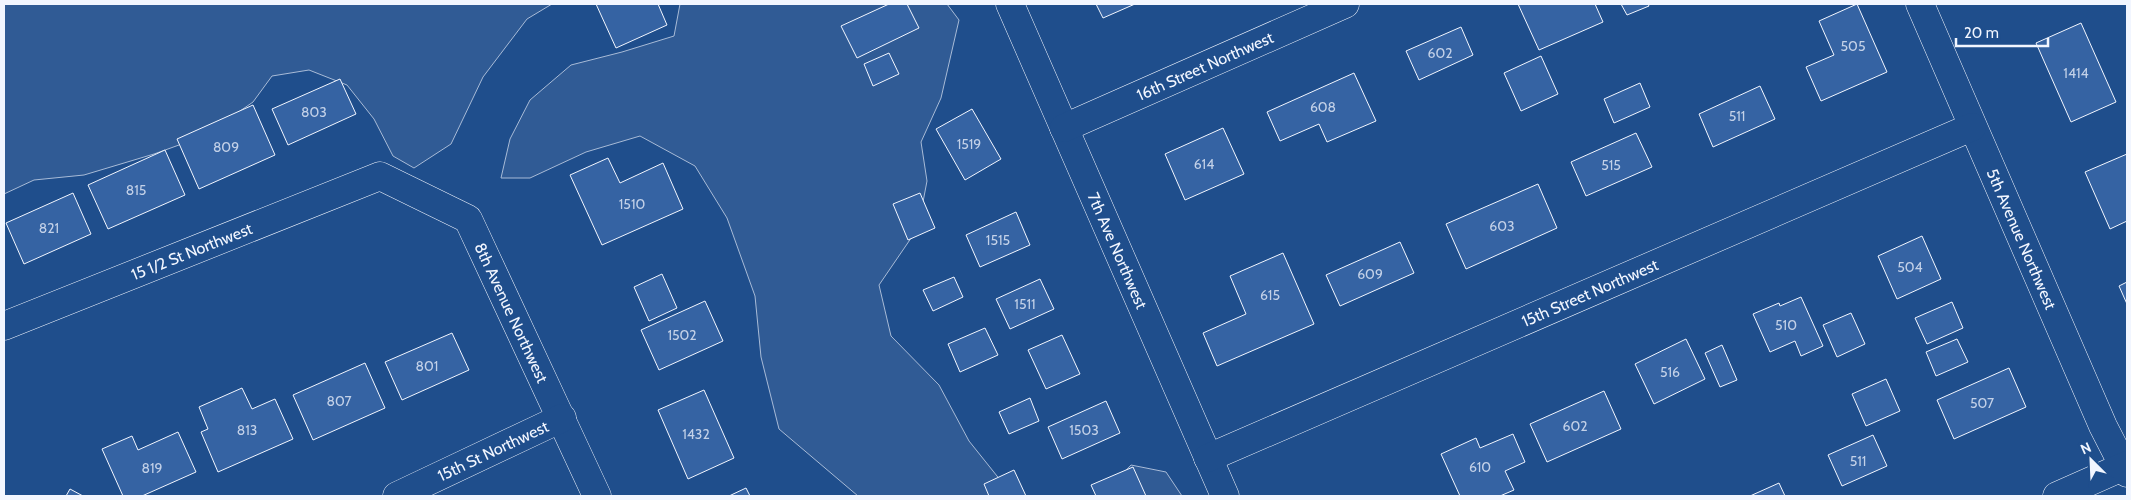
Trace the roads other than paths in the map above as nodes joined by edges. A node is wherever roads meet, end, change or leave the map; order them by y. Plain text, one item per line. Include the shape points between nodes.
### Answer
1 (1010, 4) edge
2 (1345, 4) edge
3 (1920, 4) edge
4 (1972, 127) junction
5 (1064, 128) junction
6 (380, 176) joint
7 (4, 326) edge
8 (562, 418) junction
9 (1208, 458) junction
10 (2126, 468) edge
11 (397, 496) edge
12 (597, 496) edge
13 (1225, 496) edge
14 (2057, 496) edge

1 - 5 street, 7th Ave Northwest
2 - 5 street, 16th Street Northwest
3 - 4 street, 5th Avenue Northwest
4 - 9 street, 15th Street Northwest
4 - 10 street, 5th Avenue Northwest via 2103,426
5 - 9 street, 7th Ave Northwest
6 - 7 street, 15 1/2 St Northwest
6 - 8 street, 8th Avenue Northwest via 468,219
8 - 11 street, 15th St Northwest
8 - 12 street, 8th Avenue Northwest
9 - 13 street, 7th Ave Northwest
10 - 14 street

